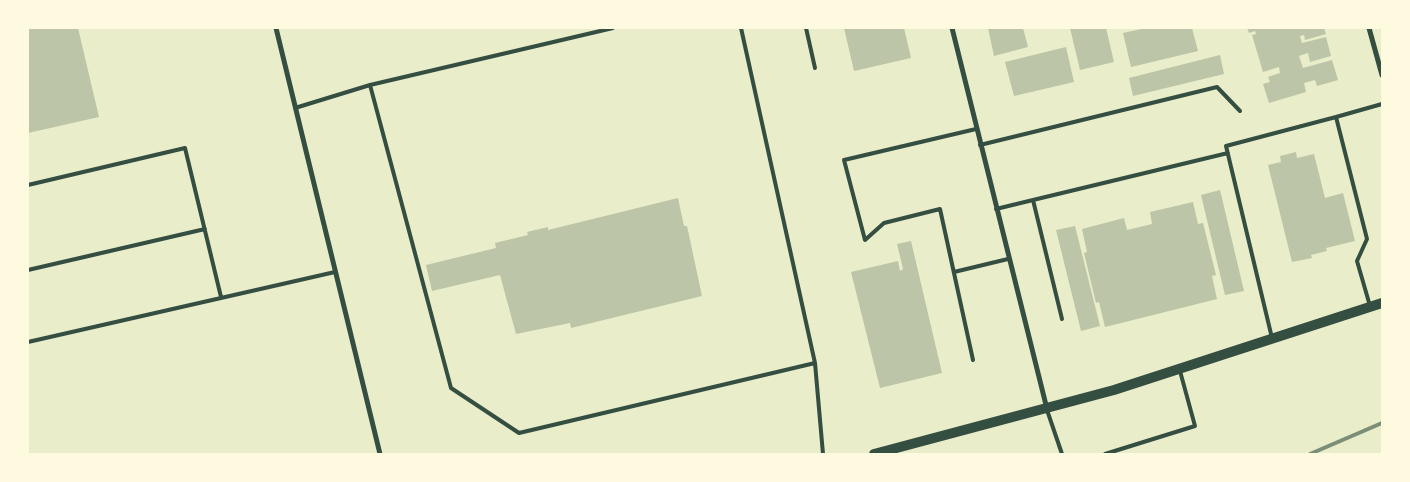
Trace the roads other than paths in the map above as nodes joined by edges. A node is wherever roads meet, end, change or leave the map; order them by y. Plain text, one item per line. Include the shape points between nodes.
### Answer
1 (276, 28) edge
2 (613, 28) edge
3 (741, 28) edge
4 (806, 28) edge
5 (952, 28) edge
6 (1369, 28) edge
7 (815, 68) dead end
8 (1382, 75) edge
9 (370, 85) junction
10 (1382, 104) edge
11 (295, 108) junction
12 (1240, 111) dead end
13 (1336, 117) junction
14 (976, 129) junction
15 (980, 145) junction
16 (1228, 153) junction
17 (28, 185) edge
18 (1032, 200) junction
19 (996, 209) junction
20 (205, 229) junction
21 (1008, 259) junction
22 (28, 270) edge
23 (336, 272) junction
24 (954, 272) junction
25 (221, 297) junction
26 (1382, 303) edge
27 (1371, 308) junction
28 (1062, 319) dead end
29 (1272, 340) junction
30 (28, 342) edge
31 (973, 360) dead end
32 (815, 363) junction
33 (1180, 371) junction
34 (1047, 410) junction
35 (380, 454) edge
36 (823, 454) edge
37 (874, 454) edge
38 (1062, 454) edge
39 (1105, 454) edge

1 - 11 street
2 - 9 lane
3 - 32 lane
4 - 7 lane
5 - 14 street
6 - 8 street
9 - 11 lane
9 - 32 lane via 451,388 519,433
10 - 13 lane
11 - 23 street
12 - 15 lane via 1217,87
13 - 16 lane via 1226,146
13 - 27 lane via 1368,239 1357,261
14 - 15 street
14 - 24 lane via 844,160 865,240 884,223 940,209
15 - 19 street
16 - 18 lane
16 - 29 lane
17 - 20 lane via 185,148
18 - 19 lane
18 - 28 lane
19 - 21 street
20 - 22 lane
20 - 25 lane
21 - 24 lane
21 - 34 street
23 - 25 lane
23 - 35 street
24 - 31 lane
25 - 30 lane
26 - 27 main road
27 - 29 main road
29 - 33 main road
32 - 36 lane
33 - 34 main road
33 - 39 lane via 1195,426
34 - 37 main road
34 - 38 lane

